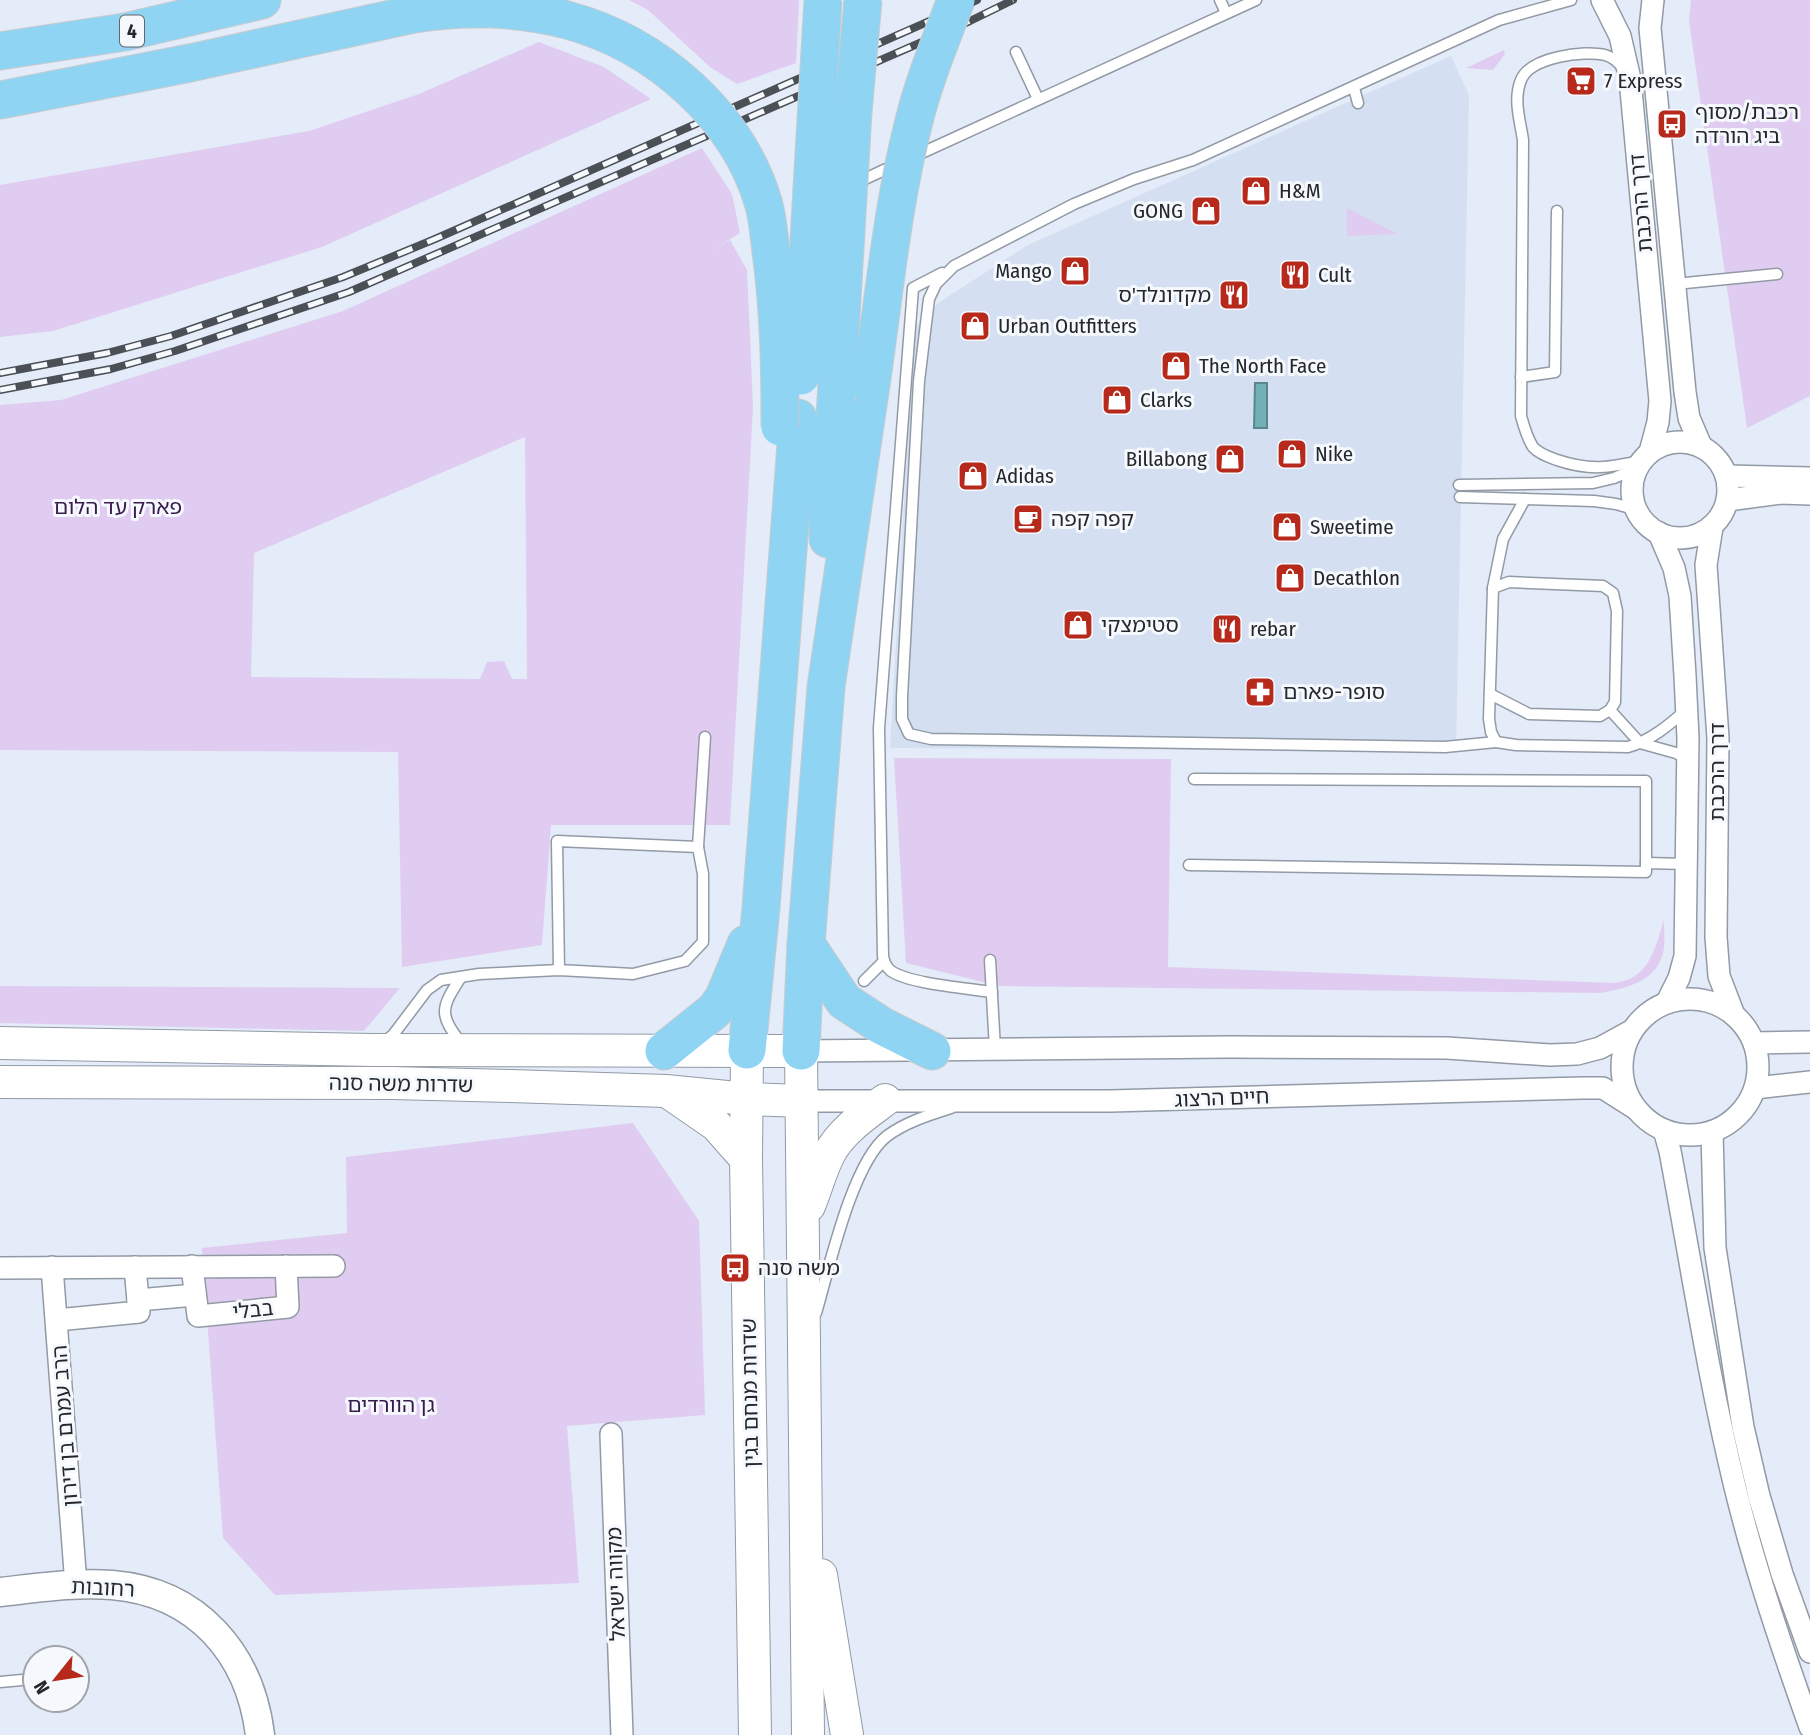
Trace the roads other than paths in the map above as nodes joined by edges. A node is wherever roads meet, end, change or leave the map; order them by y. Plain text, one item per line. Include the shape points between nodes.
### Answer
1 (262, 0) edge
2 (823, 0) edge
3 (863, 0) edge
4 (956, 0) edge
5 (1220, 0) edge
6 (1256, 0) edge
7 (1552, 0) edge
8 (1572, 0) edge
9 (1602, 0) edge
10 (1653, 0) edge
11 (1540, 8) junction
12 (1226, 13) junction
13 (0, 51) edge
14 (1016, 52) dead end
15 (1630, 79) junction
16 (1354, 88) junction
17 (1038, 99) junction
18 (0, 100) edge
19 (1358, 103) dead end
20 (801, 150) dead end
21 (835, 193) dead end
22 (803, 207) dead end
23 (1558, 211) dead end
24 (954, 267) junction
25 (1777, 274) dead end
26 (1675, 284) junction
27 (1521, 377) junction
28 (789, 422) junction
29 (1701, 446) junction
30 (1643, 460) junction
31 (1727, 476) junction
32 (1810, 478) edge
33 (1460, 485) dead end
34 (1810, 494) edge
35 (1460, 497) dead end
36 (1525, 499) junction
37 (1728, 500) junction
38 (1637, 510) junction
39 (1712, 527) junction
40 (1659, 534) junction
41 (1493, 587) junction
42 (826, 687) junction
43 (1490, 694) junction
44 (1610, 710) junction
45 (1686, 710) junction
46 (705, 737) dead end
47 (1496, 743) junction
48 (1640, 743) junction
49 (1688, 760) junction
50 (1194, 779) dead end
51 (698, 847) junction
52 (1646, 863) junction
53 (1686, 864) junction
54 (1189, 865) dead end
55 (761, 908) junction
56 (806, 944) junction
57 (990, 960) dead end
58 (884, 961) junction
59 (559, 970) junction
60 (461, 977) junction
61 (864, 981) dead end
62 (992, 992) junction
63 (1667, 1002) junction
64 (1734, 1015) junction
65 (1631, 1031) junction
66 (1810, 1042) edge
67 (0, 1043) edge
68 (1754, 1043) junction
69 (466, 1049) junction
70 (995, 1049) junction
71 (373, 1050) junction
72 (747, 1050) junction
73 (664, 1051) junction
74 (801, 1051) junction
75 (932, 1051) junction
76 (0, 1082) edge
77 (1810, 1082) edge
78 (1755, 1088) junction
79 (666, 1091) junction
80 (747, 1099) junction
81 (885, 1100) junction
82 (801, 1101) junction
83 (971, 1101) junction
84 (1636, 1109) junction
85 (1664, 1130) junction
86 (1712, 1132) junction
87 (746, 1159) junction
88 (802, 1223) junction
89 (334, 1265) dead end
90 (192, 1266) junction
91 (286, 1266) junction
92 (135, 1267) junction
93 (0, 1268) edge
94 (52, 1268) junction
95 (195, 1295) junction
96 (138, 1300) junction
97 (57, 1320) junction
98 (804, 1353) junction
99 (611, 1434) dead end
100 (806, 1495) junction
101 (76, 1585) junction
102 (0, 1592) edge
103 (1810, 1652) edge
104 (21, 1680) edge
105 (0, 1682) edge
106 (1810, 1727) edge
107 (260, 1735) edge
108 (622, 1735) edge
109 (755, 1735) edge
110 (808, 1735) edge
111 (847, 1735) edge

1 - 13 highway, 4 via 125,32
2 - 28 highway, bridge
3 - 42 highway, bridge via 828,497
4 - 42 highway, bridge via 914,121 901,186
5 - 12 lane
6 - 12 lane
7 - 11 lane
8 - 11 lane
9 - 15 street, דרך הרכבת via 1620,36
10 - 26 street, דרך הרכבת via 1650,28
11 - 16 lane via 1499,20
12 - 17 lane
14 - 17 lane
15 - 27 lane via 1617,61 1597,54 1540,62 1522,78 1517,105 1523,139
15 - 30 street, דרך הרכבת via 1660,401 1658,422
16 - 19 lane
16 - 24 lane via 1193,160 1074,204
17 - 21 lane
18 - 28 highway, bridge via 439,10 508,10 567,20 624,43 675,75 717,118 749,167 765,207
20 - 22 lane via 823,199
23 - 27 lane via 1555,372
24 - 47 lane via 936,284 929,299 919,381 902,697 902,719 909,734 931,739 1432,747
24 - 58 lane via 913,288 879,728
25 - 26 lane
26 - 29 street, דרך הרכבת via 1687,409
27 - 30 lane via 1521,416 1535,450 1579,467 1605,468
28 - 55 highway via 780,656
29 - 30 street via 1688,442 1661,445
29 - 31 street
30 - 33 lane via 1614,478 1593,483
30 - 38 street via 1632,489
31 - 32 street
31 - 37 street
34 - 37 street
35 - 36 lane
36 - 38 lane via 1594,501
36 - 41 lane via 1503,539
37 - 39 street
38 - 40 street
39 - 40 street via 1686,538
39 - 64 street, דרך הרכבת via 1706,565 1718,738 1716,937 1719,976
40 - 45 street, דרך הרכבת via 1680,596
41 - 43 lane
41 - 44 lane via 1509,582 1603,586 1613,593 1617,611 1615,702
42 - 56 highway
43 - 44 lane via 1529,714 1600,716
43 - 47 lane via 1491,732
44 - 48 lane
45 - 48 lane
45 - 49 street, דרך הרכבת
46 - 51 lane
47 - 48 lane via 1615,748
48 - 49 lane
49 - 53 street, דרך הרכבת
50 - 52 lane via 1646,781
51 - 59 lane via 703,874 703,942 685,961 633,974
51 - 59 lane via 557,841
52 - 53 lane
52 - 54 lane via 1646,872
53 - 63 street, דרך הרכבת via 1685,956
55 - 72 highway
55 - 73 highway via 724,997 715,1010
56 - 74 highway
56 - 75 highway via 844,1001
57 - 62 lane
58 - 61 lane
58 - 62 lane via 895,973 918,980
59 - 60 lane
60 - 69 lane via 443,1012
60 - 71 lane via 441,980 427,990 393,1035
62 - 70 lane
63 - 64 street via 1691,998 1714,1002
63 - 65 street via 1641,1018
64 - 68 street
65 - 70 street via 1600,1048 1550,1055 1434,1048
65 - 84 street via 1621,1071
66 - 68 street
67 - 71 main road, שדרות משה סנה
68 - 78 street via 1758,1058
69 - 71 main road, שדרות משה סנה
69 - 73 main road, שדרות משה סנה
70 - 75 street
72 - 73 main road, שדרות משה סנה
72 - 74 main road, שדרות משה סנה
72 - 80 main road, שדרות מנחם בגין
74 - 75 street
74 - 82 main road
76 - 79 main road, שדרות משה סנה via 391,1083
77 - 78 street
78 - 86 street via 1746,1107
79 - 80 main road, שדרות משה סנה
79 - 87 main road via 716,1125
80 - 82 main road, שדרות משה סנה
80 - 87 main road, שדרות מנחם בגין
81 - 82 street, חיים הרצוג
81 - 83 street, חיים הרצוג
81 - 88 main road via 836,1143
82 - 88 main road
83 - 84 street, חיים הרצוג via 1603,1088
83 - 98 lane via 901,1127 873,1150 850,1199
84 - 85 street
85 - 86 street via 1692,1136
85 - 106 street via 1735,1487 1784,1657
86 - 103 street via 1714,1248 1743,1427 1782,1574
87 - 109 main road, שדרות מנחם בגין
88 - 98 main road
89 - 91 street, בבלי
90 - 91 street, בבלי
90 - 92 street, בבלי
90 - 95 street
91 - 95 street, בבלי via 288,1307 198,1316
92 - 94 street, בבלי
92 - 96 street
93 - 94 street, בבלי
94 - 97 street, הרב עמרם בן דירון
95 - 96 street
96 - 97 street via 139,1312
97 - 101 street, הרב עמרם בן דירון
98 - 100 main road
99 - 108 street, מקווה ישראל
100 - 110 main road
100 - 111 main road
101 - 102 street, רחובות
101 - 107 street, רחובות via 147,1591 200,1616 239,1666 254,1703
104 - 105 lane

